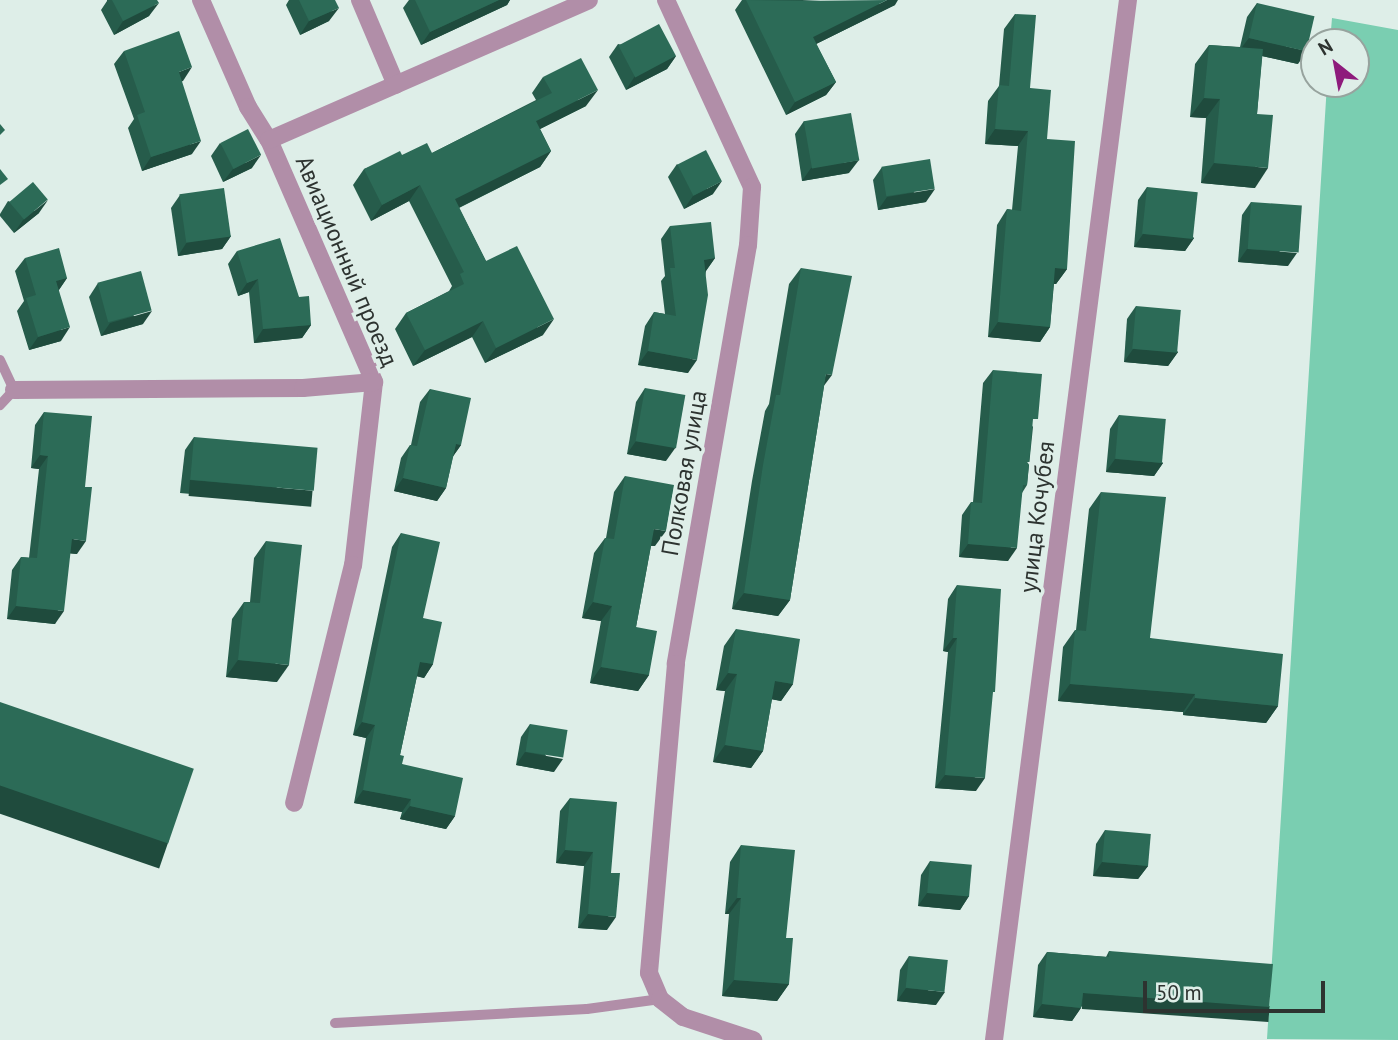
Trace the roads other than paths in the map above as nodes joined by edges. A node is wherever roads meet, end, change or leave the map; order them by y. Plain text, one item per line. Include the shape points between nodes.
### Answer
1 (201, 0) edge
2 (360, 0) edge
3 (589, 0) edge
4 (666, 0) edge
5 (1128, 0) edge
6 (396, 85) junction
7 (269, 140) junction
8 (0, 360) edge
9 (374, 382) junction
10 (14, 390) junction
11 (0, 405) edge
12 (294, 803) dead end
13 (660, 999) junction
14 (335, 1023) dead end
15 (753, 1040) edge
16 (994, 1040) edge

1 - 7 street, Авиационный проезд via 248,107
2 - 6 street
3 - 6 street
4 - 13 street, Полковая улица via 752,187 748,245 676,664 649,973
5 - 16 street, улица Кочубея
6 - 7 street
7 - 9 street, Авиационный проезд
8 - 10 lane
9 - 10 street via 303,388
9 - 12 street, Авиационный проезд via 352,565
10 - 11 lane
13 - 14 lane via 587,1009
13 - 15 street via 683,1017

